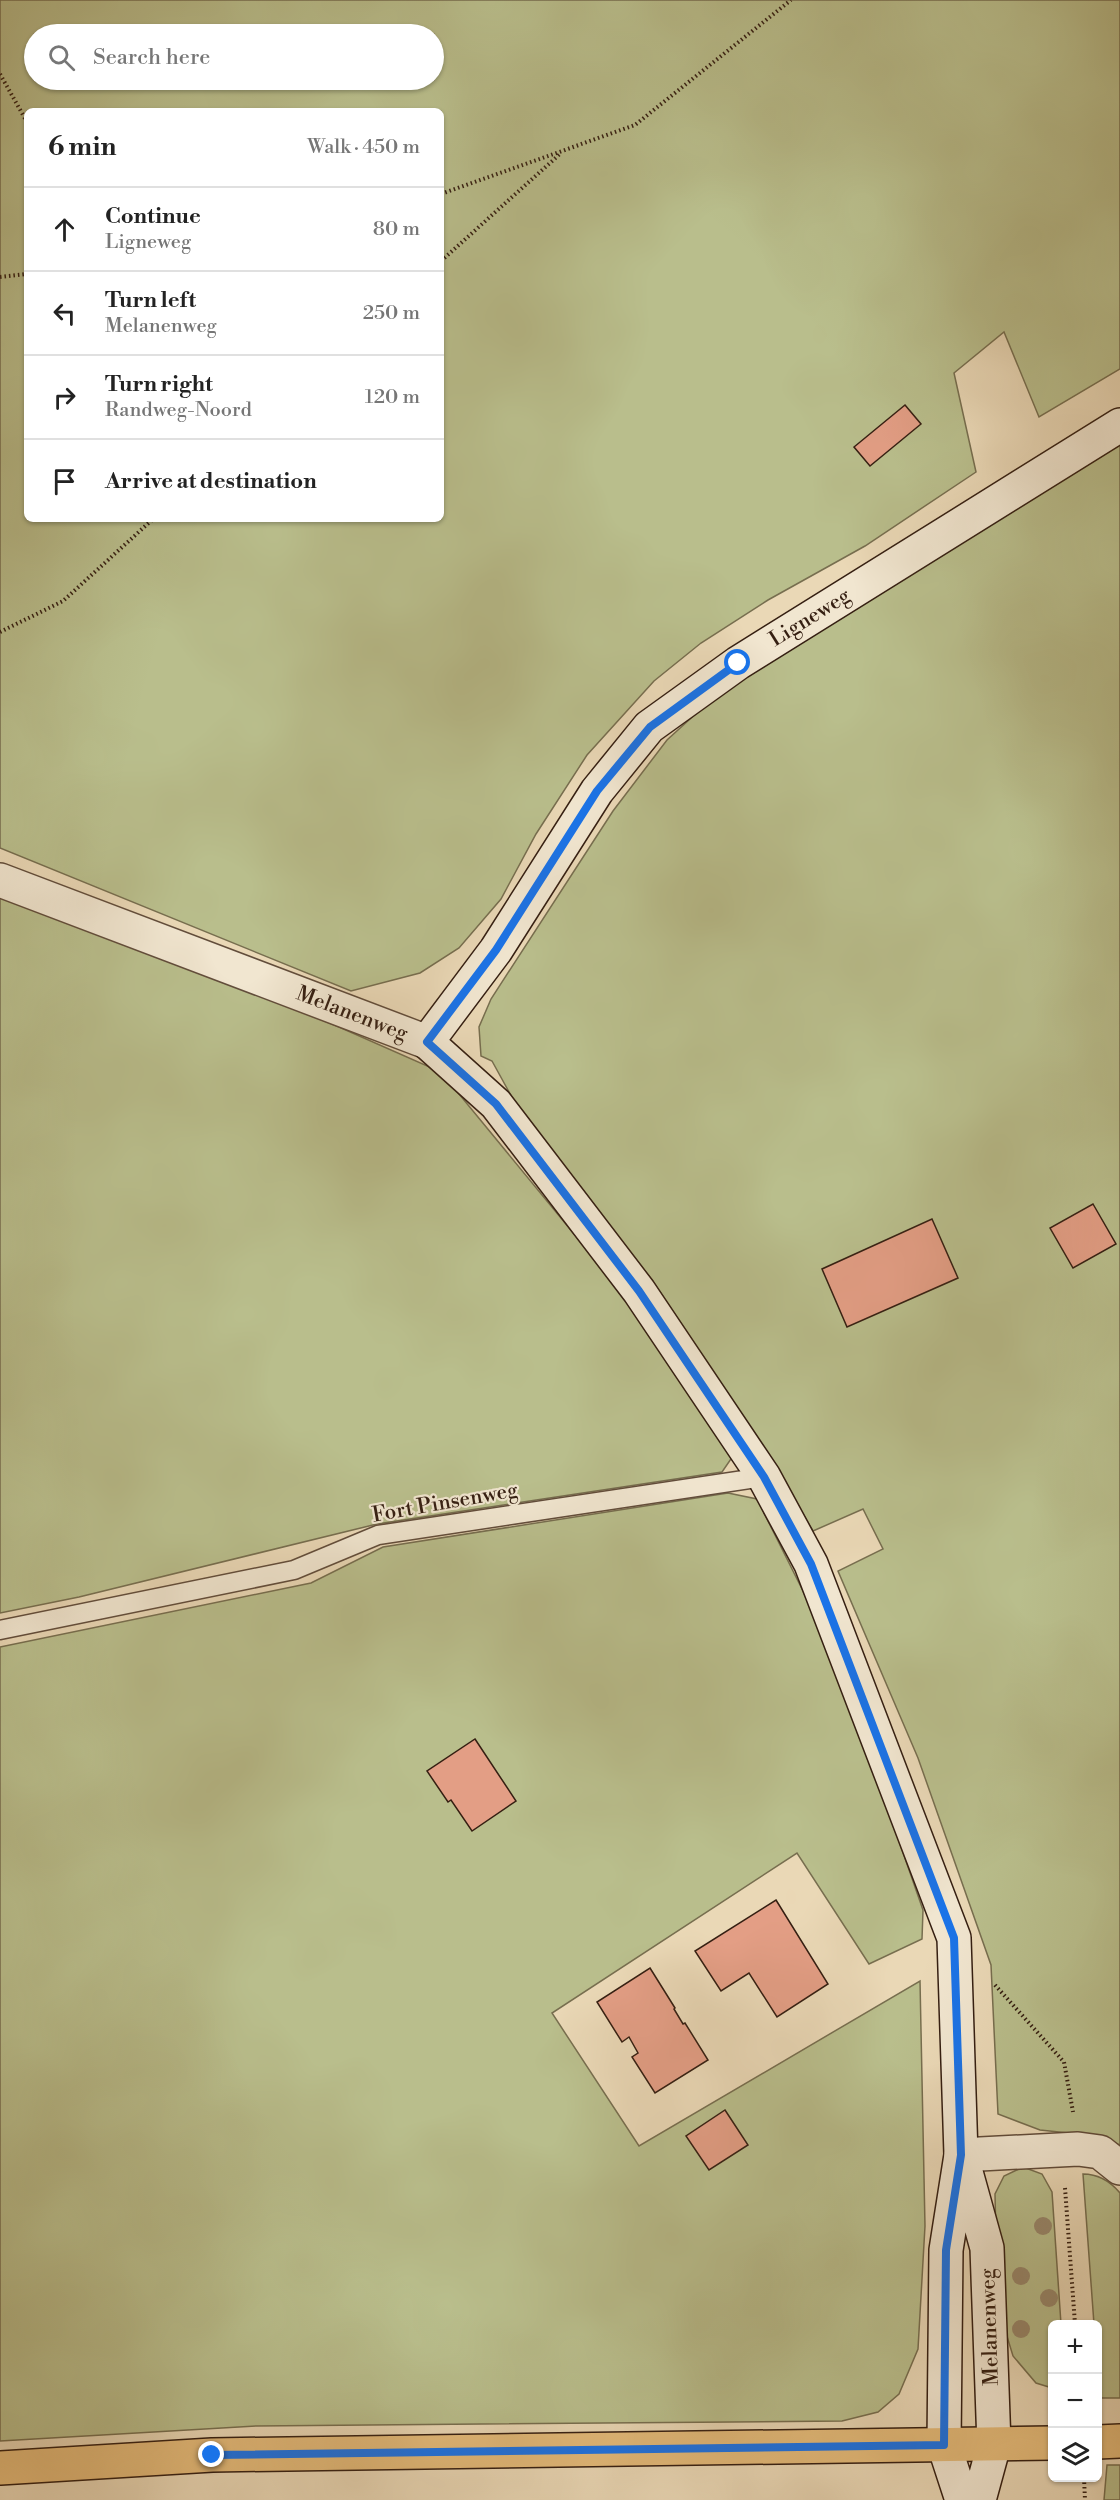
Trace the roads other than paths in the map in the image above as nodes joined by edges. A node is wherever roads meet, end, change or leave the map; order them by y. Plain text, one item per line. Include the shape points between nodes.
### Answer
1 (1120, 425) edge
2 (0, 880) edge
3 (427, 1042) junction
4 (764, 1477) junction
5 (0, 1630) edge
6 (961, 2155) junction
7 (1120, 2168) edge
8 (1120, 2441) edge
9 (1102, 2442) edge
10 (1048, 2443) edge
11 (944, 2445) junction
12 (994, 2445) junction
13 (0, 2468) edge
14 (962, 2500) edge
15 (979, 2500) edge

1 - 3 street, Ligneweg via 738,663 650,727 597,791 496,950
2 - 3 street, Melanenweg
3 - 4 street, Melanenweg via 496,1104 639,1291
4 - 5 lane, Fort Pinsenweg via 378,1535 294,1570
4 - 6 street, Melanenweg via 811,1564 954,1938
6 - 7 street via 1070,2149 1100,2152
6 - 11 street, Melanenweg via 946,2250
6 - 12 street, Melanenweg via 987,2248
8 - 9 main road
10 - 12 main road
11 - 12 main road
11 - 13 main road via 212,2455
11 - 14 street, Melanenweg
12 - 15 street, Melanenweg

